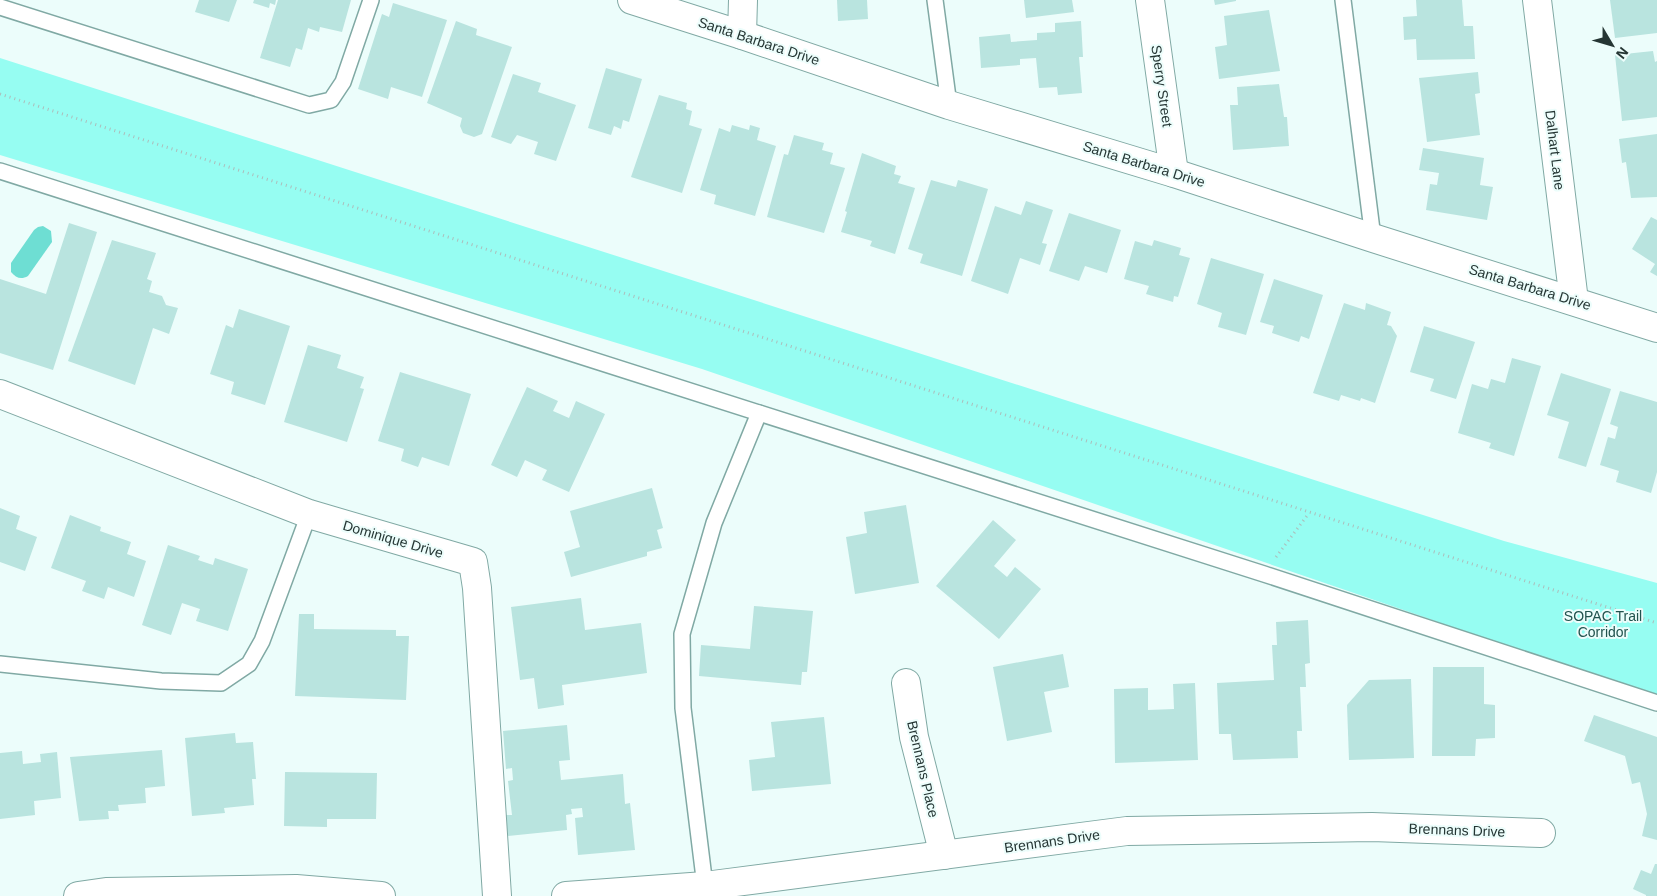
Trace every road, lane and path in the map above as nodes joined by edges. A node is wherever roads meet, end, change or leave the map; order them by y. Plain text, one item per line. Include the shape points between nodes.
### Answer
1 (371, 0) edge
2 (632, 0) edge
3 (743, 0) edge
4 (934, 0) edge
5 (1150, 0) edge
6 (1343, 0) edge
7 (1537, 0) edge
8 (0, 7) edge
9 (742, 35) junction
10 (0, 94) edge
11 (949, 105) junction
12 (0, 170) edge
13 (1174, 173) junction
14 (1373, 238) junction
15 (1574, 301) junction
16 (1657, 328) edge
17 (0, 394) edge
18 (760, 413) junction
19 (1309, 513) junction
20 (310, 514) junction
21 (1264, 574) junction
22 (1657, 623) edge
23 (0, 664) edge
24 (906, 683) dead end
25 (1657, 703) edge
26 (1541, 833) dead end
27 (944, 855) junction
28 (705, 886) junction
29 (297, 893) edge
30 (78, 896) edge
31 (381, 896) edge
32 (497, 896) edge
33 (566, 896) edge

1 - 8 lane via 343,82 330,100 309,105
2 - 9 street, Santa Barbara Drive
3 - 9 street
4 - 11 lane
5 - 13 street, Sperry Street
6 - 14 lane
7 - 15 street, Dalhart Lane
9 - 11 street, Santa Barbara Drive
10 - 19 path
11 - 13 street, Santa Barbara Drive
12 - 18 lane
13 - 14 street, Santa Barbara Drive
14 - 15 street, Santa Barbara Drive
15 - 16 street, Santa Barbara Drive
17 - 20 street, Dominique Drive
18 - 21 lane
18 - 28 lane via 714,523 682,634 683,708
19 - 21 path
19 - 22 path
20 - 23 lane via 262,641 249,664 222,683 161,681
20 - 32 street, Dominique Drive via 473,562
21 - 25 lane
24 - 27 street, Brennans Place via 914,737
26 - 27 street, Brennans Drive via 1372,827 1127,831
27 - 28 street, Brennans Drive
28 - 33 street, Brennans Drive
29 - 30 street via 106,892
29 - 31 street

